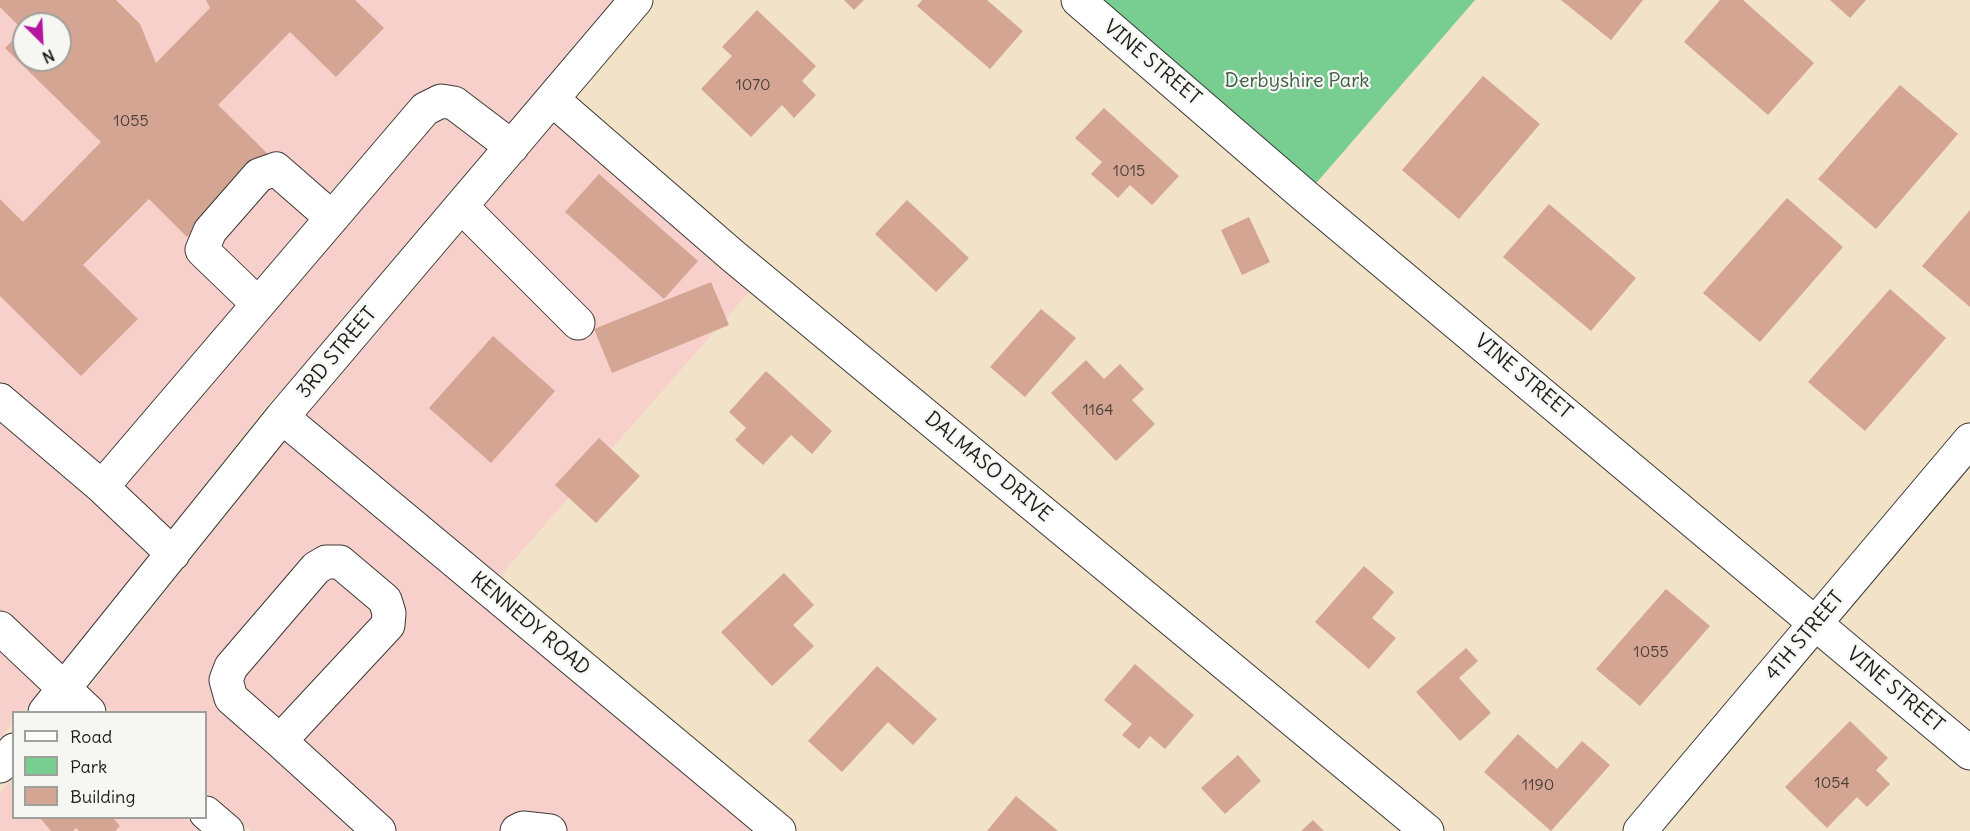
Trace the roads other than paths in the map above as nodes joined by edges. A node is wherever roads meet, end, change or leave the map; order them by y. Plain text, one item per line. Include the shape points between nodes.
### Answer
1 (636, 0) edge
2 (1078, 0) edge
3 (552, 99) junction
4 (512, 147) junction
5 (461, 206) junction
6 (332, 218) junction
7 (258, 304) junction
8 (578, 323) dead end
9 (0, 400) edge
10 (282, 417) junction
11 (1970, 440) edge
12 (102, 487) junction
13 (173, 554) junction
14 (1816, 622) junction
15 (0, 629) edge
16 (54, 701) edge
17 (86, 711) edge
18 (280, 741) junction
19 (12, 752) edge
20 (1970, 753) edge
21 (0, 766) edge
22 (207, 814) edge
23 (226, 831) edge
24 (379, 831) edge
25 (517, 831) edge
26 (550, 831) edge
27 (779, 831) edge
28 (1428, 831) edge
29 (1640, 831) edge

1 - 3 street, 3RD STREET
2 - 14 street, VINE STREET via 1305,196
3 - 4 street, 3RD STREET
3 - 28 street, DALMASO DRIVE via 733,256
4 - 5 street, 3RD STREET
4 - 6 street via 454,103 441,100 425,110
5 - 8 street
5 - 10 street, 3RD STREET
6 - 7 street
6 - 7 street via 276,169 259,175 210,231 202,250
7 - 12 street
9 - 12 street
10 - 13 street, 3RD STREET
10 - 27 street, KENNEDY ROAD
11 - 14 street, 4TH STREET
12 - 13 street
13 - 16 street, 3RD STREET
14 - 20 street, VINE STREET
14 - 29 street, 4TH STREET
15 - 16 street
16 - 17 street
18 - 18 street via 231,698 226,680 231,667 316,568 326,562 340,562 385,600 388,625
18 - 24 street
19 - 21 street
22 - 23 street
25 - 26 street

